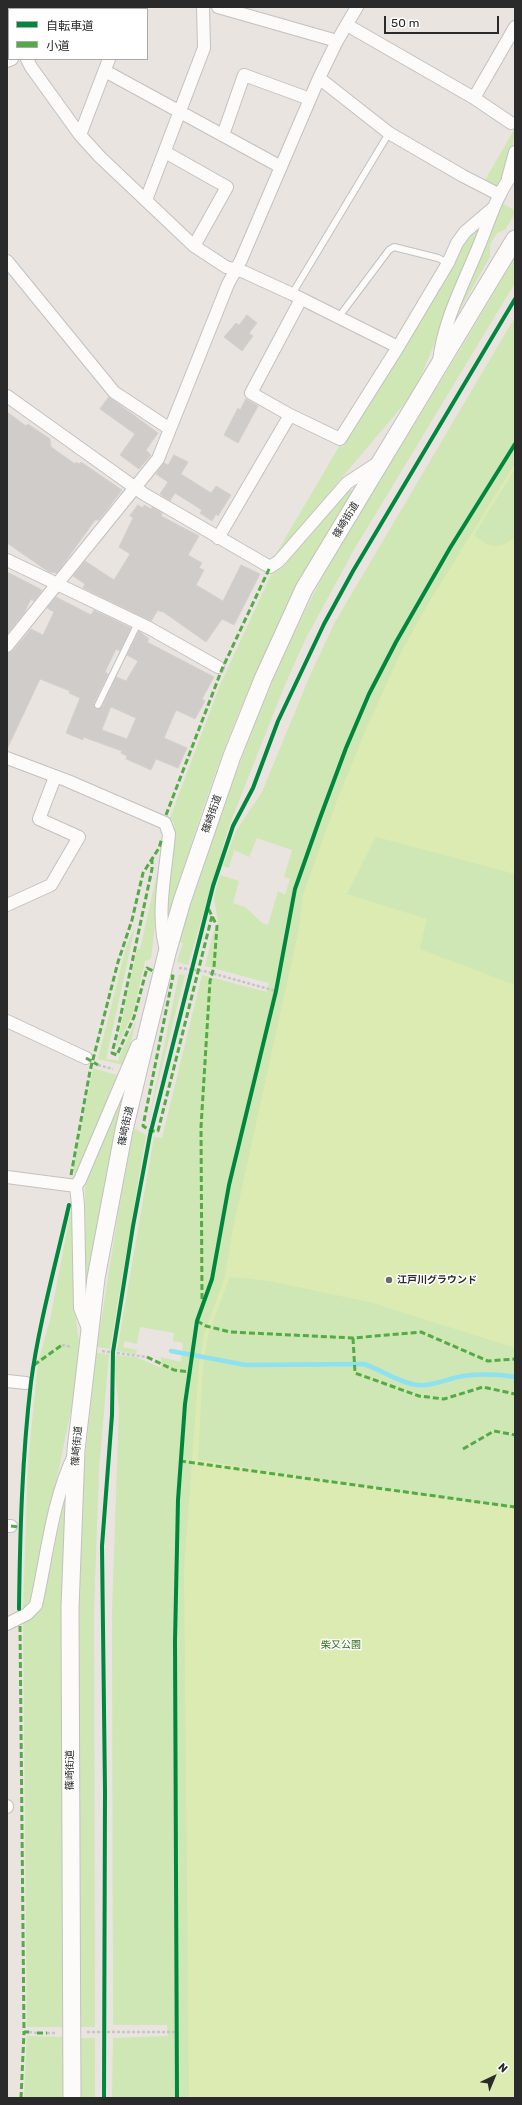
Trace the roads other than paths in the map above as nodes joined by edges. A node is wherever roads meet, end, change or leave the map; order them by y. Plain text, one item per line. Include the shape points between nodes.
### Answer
1 (203, 7) edge
2 (218, 7) edge
3 (357, 7) edge
4 (347, 25) junction
5 (515, 26) edge
6 (337, 41) junction
7 (28, 60) edge
8 (109, 60) edge
9 (105, 71) junction
10 (319, 78) junction
11 (474, 98) junction
12 (310, 99) junction
13 (180, 112) junction
14 (511, 123) dead end
15 (389, 133) junction
16 (80, 135) junction
17 (223, 135) junction
18 (165, 152) junction
19 (515, 152) edge
20 (281, 167) junction
21 (511, 175) edge
22 (500, 196) junction
23 (146, 200) junction
24 (493, 208) junction
25 (515, 239) edge
26 (194, 246) junction
27 (7, 261) edge
28 (448, 263) junction
29 (236, 270) junction
30 (297, 296) junction
31 (338, 318) junction
32 (398, 347) junction
33 (438, 369) junction
34 (7, 396) edge
35 (290, 414) junction
36 (170, 428) junction
37 (382, 460) junction
38 (135, 488) junction
39 (218, 538) junction
40 (7, 560) edge
41 (57, 585) junction
42 (138, 623) junction
43 (7, 646) edge
44 (218, 666) dead end
45 (98, 704) dead end
46 (7, 758) edge
47 (55, 777) junction
48 (7, 905) edge
49 (167, 953) junction
50 (7, 1021) edge
51 (145, 1042) junction
52 (86, 1058) dead end
53 (7, 1177) edge
54 (76, 1186) junction
55 (89, 1331) junction
56 (7, 1382) edge
57 (26, 1383) dead end
58 (76, 1450) junction
59 (7, 1624) edge
60 (72, 2098) edge

1 - 13 street via 204,48
2 - 6 street
3 - 4 street
4 - 6 street
4 - 11 street
5 - 11 street
6 - 10 street
7 - 16 street
8 - 9 street
9 - 13 street
9 - 16 street
10 - 12 street
10 - 15 street
11 - 14 street
12 - 17 street via 244,75
12 - 20 street
13 - 17 street
13 - 18 street
15 - 22 street
15 - 30 lane
16 - 23 street
17 - 20 street
18 - 23 street
18 - 26 street via 227,187
19 - 21 street
20 - 29 street
21 - 22 street
22 - 24 street
23 - 26 street
24 - 28 street via 465,232
24 - 33 street via 447,324
25 - 33 main road, 篠崎街道
26 - 29 street
27 - 36 street via 114,392
28 - 31 lane via 394,247 389,250
28 - 32 street
29 - 30 street
29 - 36 street
30 - 31 street
30 - 35 street via 251,393
31 - 32 street
32 - 35 street via 340,439
33 - 37 main road, 篠崎街道
34 - 38 street
35 - 39 street
36 - 38 street via 158,459
37 - 39 street via 347,483 275,566 270,567
37 - 49 main road, 篠崎街道 via 304,589 263,678 232,756 182,901
38 - 39 street
38 - 41 street
40 - 41 street
41 - 42 street
41 - 43 street
42 - 44 street
42 - 45 lane
46 - 47 street
47 - 48 street via 39,819 79,837 51,886
47 - 49 street via 165,823 169,834 161,921 162,939
49 - 51 main road, 篠崎街道
50 - 52 street
51 - 54 street via 137,1046
51 - 55 main road, 篠崎街道 via 121,1146 96,1278
53 - 54 street
54 - 55 street via 80,1308
55 - 58 main road, 篠崎街道
56 - 57 street
58 - 59 street via 65,1474 36,1606 27,1614
58 - 60 main road, 篠崎街道 via 70,1608

